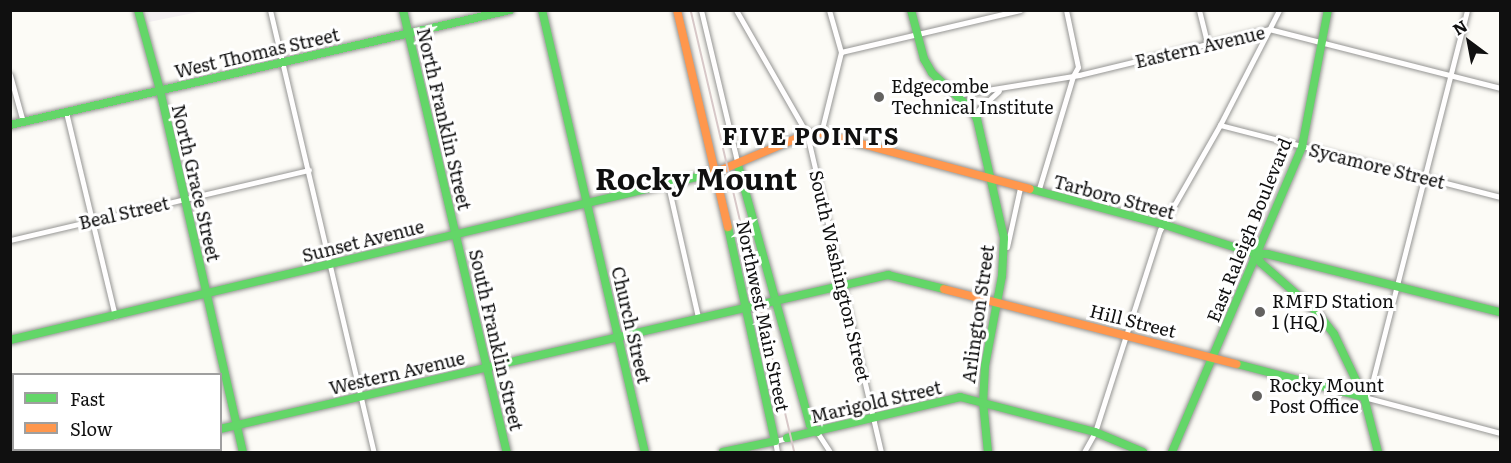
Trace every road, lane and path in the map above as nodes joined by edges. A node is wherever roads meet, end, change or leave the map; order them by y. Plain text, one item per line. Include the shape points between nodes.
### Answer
1 (138, 10) edge
2 (270, 10) edge
3 (403, 10) edge
4 (510, 10) edge
5 (542, 10) edge
6 (677, 10) edge
7 (701, 10) edge
8 (736, 10) edge
9 (829, 10) edge
10 (911, 10) edge
11 (1020, 10) edge
12 (1066, 10) edge
13 (1199, 10) edge
14 (1279, 10) edge
15 (1328, 10) edge
16 (1467, 10) edge
17 (1269, 29) junction
18 (409, 34) junction
19 (916, 34) junction
20 (1322, 42) junction
21 (1207, 43) junction
22 (841, 52) junction
23 (282, 63) junction
24 (10, 75) edge
25 (1450, 75) junction
26 (1073, 76) junction
27 (1500, 88) edge
28 (1002, 89) junction
29 (160, 90) junction
30 (956, 95) junction
31 (66, 112) junction
32 (974, 114) junction
33 (22, 122) junction
34 (1220, 124) junction
35 (10, 125) edge
36 (821, 133) junction
37 (807, 134) junction
38 (1302, 147) junction
39 (738, 165) junction
40 (309, 170) junction
41 (719, 171) junction
42 (1424, 177) junction
43 (992, 180) junction
44 (668, 185) junction
45 (1020, 188) junction
46 (1038, 192) junction
47 (1500, 197) edge
48 (184, 199) junction
49 (586, 204) junction
50 (92, 221) junction
51 (1165, 225) junction
52 (456, 234) junction
53 (10, 240) edge
54 (1256, 254) junction
55 (1005, 255) junction
56 (330, 265) junction
57 (842, 284) junction
58 (1396, 286) junction
59 (206, 293) junction
60 (774, 300) junction
61 (997, 303) junction
62 (756, 304) joint
63 (746, 306) junction
64 (1500, 312) edge
65 (115, 316) junction
66 (698, 317) junction
67 (1126, 335) junction
68 (618, 336) junction
69 (10, 340) edge
70 (1213, 357) junction
71 (487, 368) junction
72 (361, 397) junction
73 (1364, 397) junction
74 (982, 402) junction
75 (872, 418) junction
76 (237, 425) junction
77 (222, 429) edge
78 (817, 432) junction
79 (1095, 432) junction
80 (1500, 433) edge
81 (787, 438) joint
82 (775, 441) junction
83 (243, 453) edge
84 (374, 453) edge
85 (507, 453) edge
86 (645, 453) edge
87 (723, 453) edge
88 (777, 453) edge
89 (830, 453) edge
90 (881, 453) edge
91 (988, 453) edge
92 (1084, 453) edge
93 (1143, 453) edge
94 (1172, 453) edge
95 (1378, 453) edge

1 - 29 main road, North Grace Street
2 - 23 street
3 - 18 main road, North Franklin Street
4 - 18 main road, West Thomas Street
5 - 49 main road, Church Street
6 - 41 main road, Northwest Main Street
7 - 39 street
8 - 37 street, South Washington Street
9 - 22 street
10 - 19 main road
11 - 19 street
12 - 26 street via 1078,64
13 - 21 street
14 - 17 street
15 - 20 main road, East Raleigh Boulevard
16 - 25 street
17 - 20 street, Eastern Avenue
17 - 21 street, Eastern Avenue
17 - 34 street
18 - 23 main road, West Thomas Street
18 - 52 main road, North Franklin Street
19 - 22 street
19 - 30 main road via 932,73
20 - 25 street, Eastern Avenue
20 - 38 main road, East Raleigh Boulevard
21 - 26 street, Eastern Avenue
22 - 36 street
23 - 29 main road, West Thomas Street
23 - 40 street
24 - 33 street
25 - 27 street, Eastern Avenue
25 - 42 street
26 - 28 street, Eastern Avenue
26 - 46 street
28 - 30 street, Eastern Avenue
28 - 32 street
29 - 31 main road, West Thomas Street
29 - 48 main road, North Grace Street
30 - 32 main road
31 - 33 main road, West Thomas Street
31 - 50 street
32 - 43 main road, Arlington Street
33 - 35 main road, West Thomas Street
34 - 38 street, Sycamore Street
34 - 51 street
36 - 37 main road, Tarboro Street
36 - 43 main road, Tarboro Street
37 - 39 main road, Tarboro Street
37 - 57 street, South Washington Street
38 - 42 street, Sycamore Street
38 - 54 main road, East Raleigh Boulevard
39 - 41 main road, Tarboro Street
39 - 60 main road
40 - 48 street, Beal Street
40 - 56 street
41 - 44 main road, Sunset Avenue
41 - 63 main road, Northwest Main Street
42 - 47 street, Sycamore Street
42 - 58 street
43 - 45 main road, Tarboro Street
43 - 55 main road, Arlington Street
44 - 49 main road, Sunset Avenue
44 - 66 street
45 - 46 main road, Tarboro Street
45 - 55 street
46 - 51 main road, Tarboro Street
48 - 50 street, Beal Street
48 - 59 main road, North Grace Street
49 - 52 main road, Sunset Avenue
49 - 68 main road, Church Street
50 - 53 street, Beal Street
50 - 65 street
51 - 54 main road, Tarboro Street
51 - 67 street via 1160,230
52 - 56 main road, Sunset Avenue
52 - 71 main road, South Franklin Street
54 - 58 main road, Tarboro Street
54 - 70 main road, East Raleigh Boulevard
54 - 73 main road via 1261,263 1316,311 1334,334
55 - 61 main road, Arlington Street
56 - 59 main road, Sunset Avenue
56 - 72 street
57 - 60 main road, Hill Street
57 - 61 main road, Hill Street via 888,276
57 - 75 street, South Washington Street
58 - 64 main road, Tarboro Street
58 - 73 street via 1370,391
59 - 65 main road, Sunset Avenue
59 - 76 main road, North Grace Street
60 - 62 main road, Hill Street
60 - 78 main road via 810,425
61 - 67 main road, Hill Street
61 - 74 main road, Arlington Street
62 - 63 main road, Western Avenue
63 - 66 main road, Western Avenue
63 - 82 main road, Northwest Main Street
65 - 69 main road, Sunset Avenue
66 - 68 main road, Western Avenue
67 - 70 main road, Hill Street
67 - 79 street
68 - 71 main road, Western Avenue
68 - 86 main road, Church Street
70 - 73 main road, Hill Street
70 - 94 main road, East Raleigh Boulevard
71 - 72 main road, Western Avenue
71 - 85 main road, South Franklin Street
72 - 76 main road, Western Avenue
72 - 84 street
73 - 80 street, Hill Street
73 - 95 main road
74 - 75 main road, Marigold Street via 960,397
74 - 79 main road, Marigold Street
74 - 91 main road, Arlington Street
75 - 78 main road, Marigold Street
75 - 90 street, South Washington Street
76 - 77 main road, Western Avenue
76 - 83 main road, North Grace Street
78 - 81 main road, Marigold Street
78 - 89 street
79 - 92 street
79 - 93 main road, Marigold Street
81 - 82 street
82 - 87 main road
82 - 88 street, Northwest Main Street

